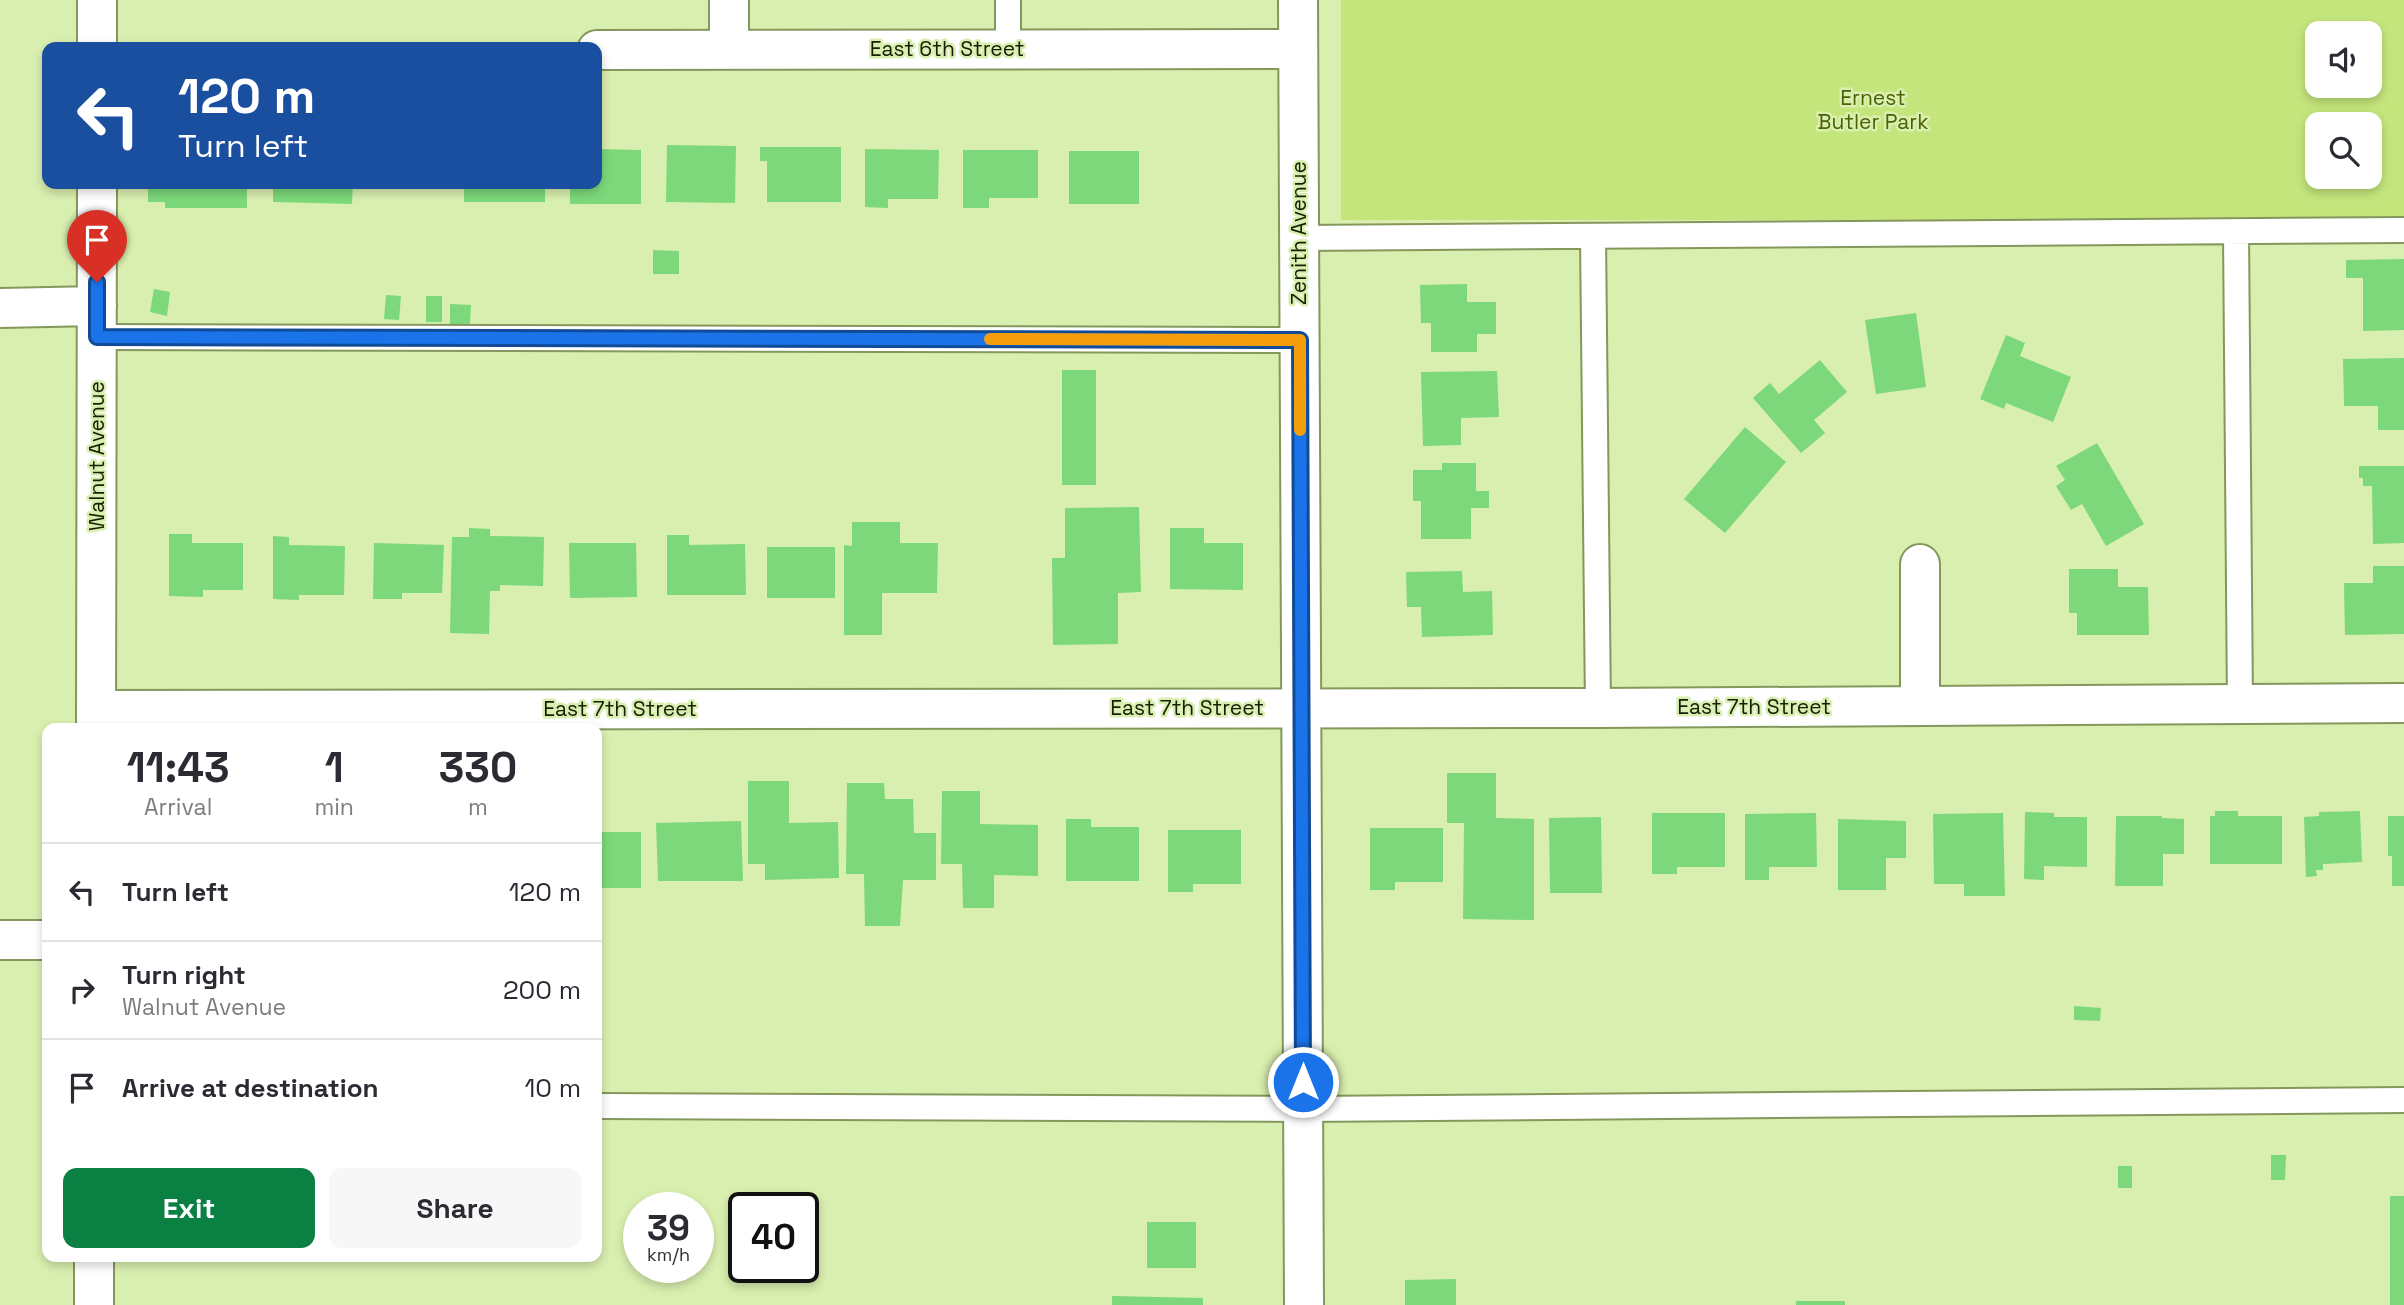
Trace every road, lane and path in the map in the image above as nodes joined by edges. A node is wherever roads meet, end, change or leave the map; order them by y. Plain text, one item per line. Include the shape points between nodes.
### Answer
1 (97, 0) edge
2 (729, 0) edge
3 (1008, 0) edge
4 (1298, 0) edge
5 (97, 42) edge
6 (729, 49) junction
7 (1008, 49) junction
8 (1298, 49) junction
9 (602, 50) edge
10 (97, 189) edge
11 (2404, 230) edge
12 (2236, 232) junction
13 (1593, 236) junction
14 (1299, 238) junction
15 (0, 307) edge
16 (97, 322) junction
17 (1300, 340) junction
18 (1920, 564) dead end
19 (2404, 703) edge
20 (2240, 704) junction
21 (1920, 705) junction
22 (1303, 708) junction
23 (1598, 708) junction
24 (96, 719) edge
25 (0, 940) edge
26 (42, 940) edge
27 (2404, 1100) edge
28 (602, 1106) edge
29 (1303, 1109) junction
30 (94, 1262) edge
31 (94, 1305) edge
32 (1304, 1305) edge

1 - 5 street
2 - 6 street
3 - 7 lane
4 - 8 street, Zenith Avenue
6 - 7 street, East 6th Street
6 - 9 street, East 6th Street
7 - 8 street, East 6th Street
8 - 14 street, Zenith Avenue
10 - 16 street, Walnut Avenue
11 - 12 lane
12 - 13 lane
12 - 20 lane
13 - 14 lane
13 - 23 lane
14 - 17 street, Zenith Avenue
15 - 16 street
16 - 17 lane
16 - 24 street, Walnut Avenue
17 - 22 street, Zenith Avenue
18 - 21 street
19 - 20 street, East 7th Street
20 - 21 street, East 7th Street
21 - 23 street, East 7th Street
22 - 23 street, East 7th Street
22 - 24 street, East 7th Street
22 - 29 street, Zenith Avenue
25 - 26 street
27 - 29 lane
28 - 29 lane
29 - 32 street, Zenith Avenue
30 - 31 street

